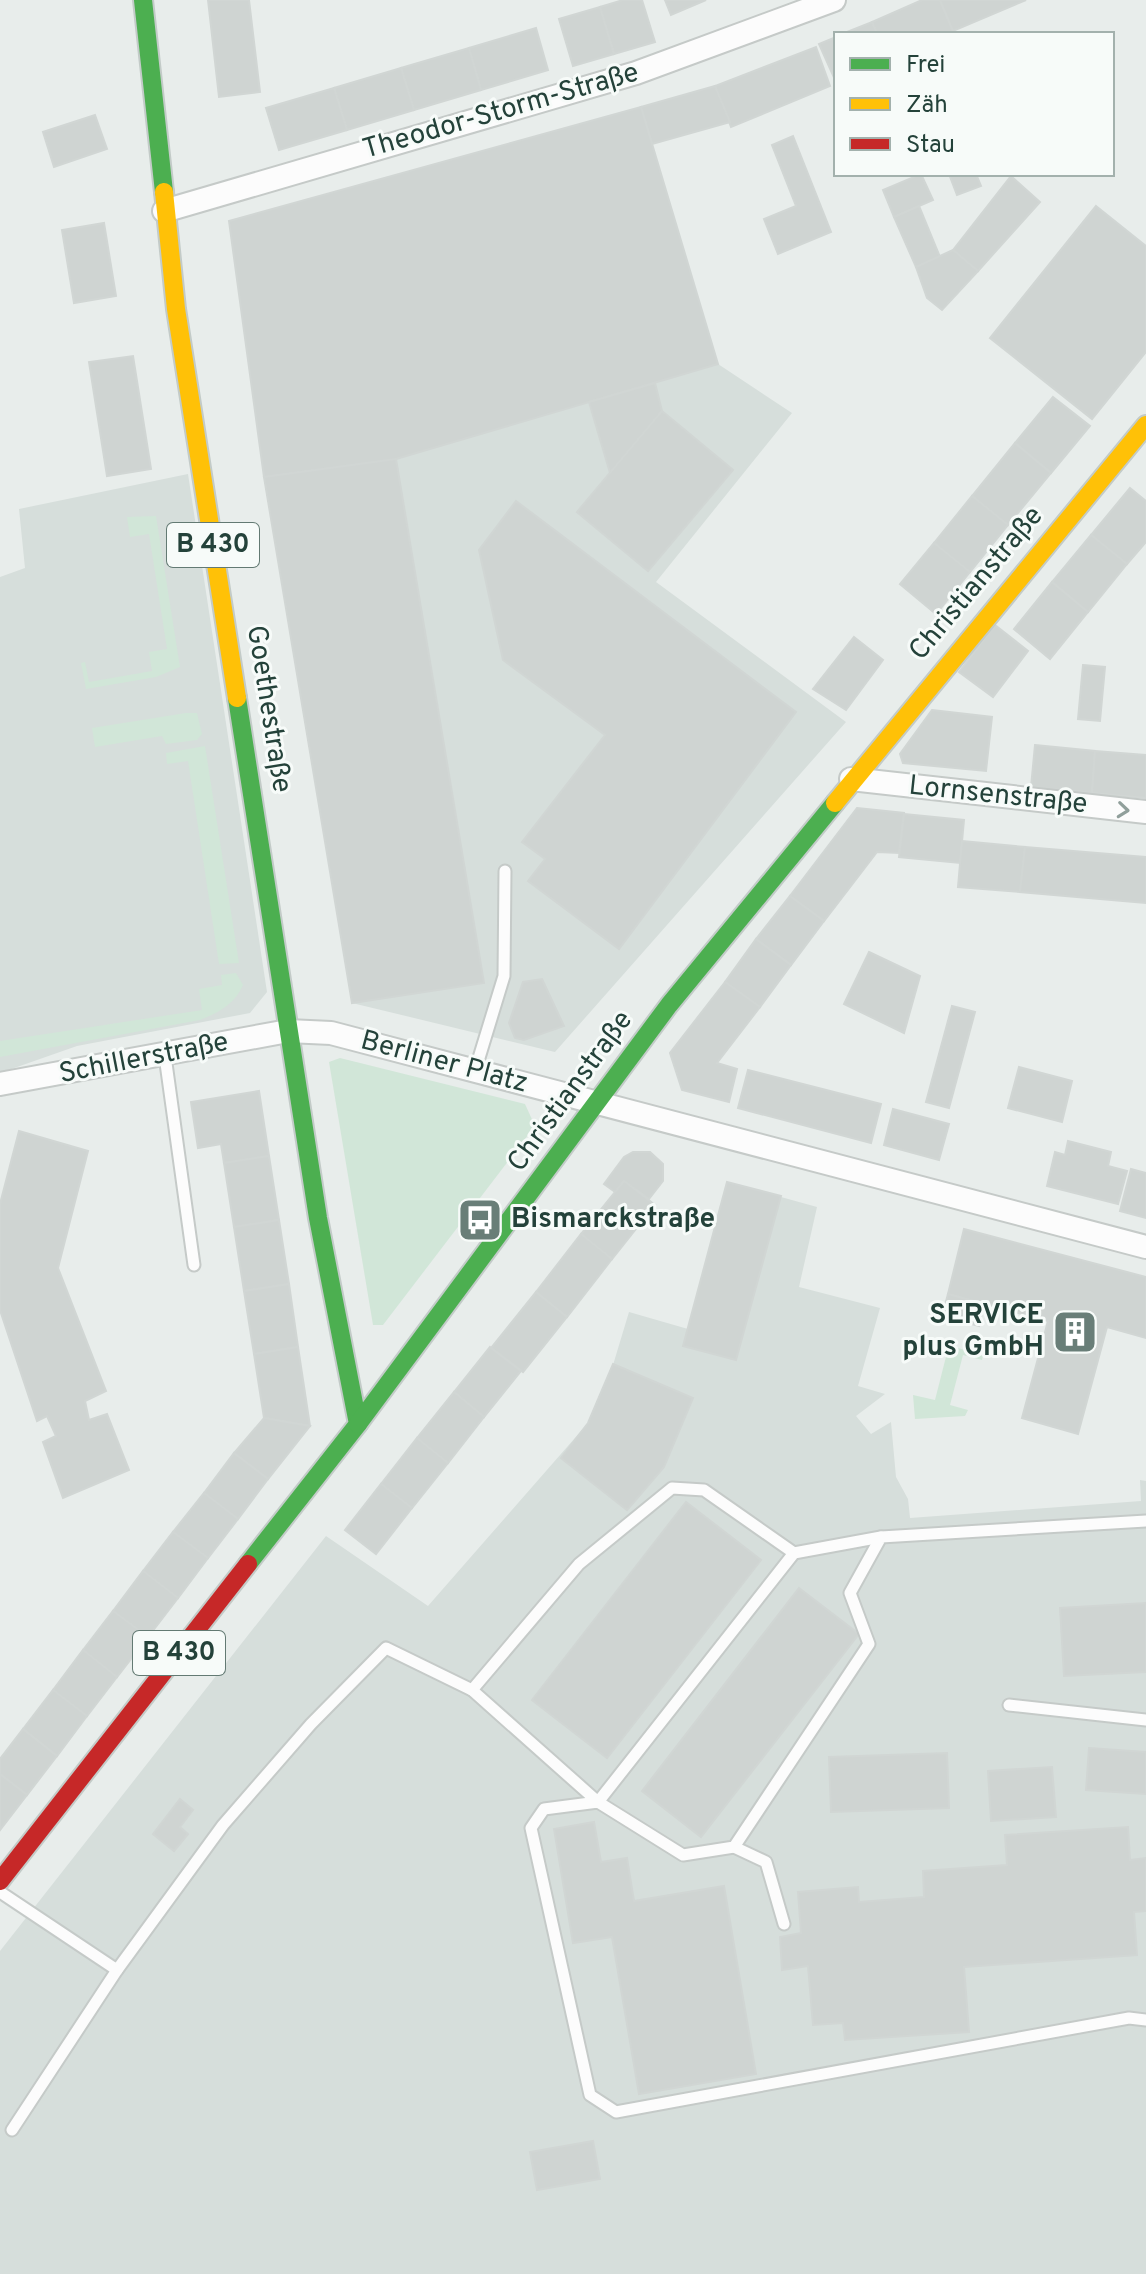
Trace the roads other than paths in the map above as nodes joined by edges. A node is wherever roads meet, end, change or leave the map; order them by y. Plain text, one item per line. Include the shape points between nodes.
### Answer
1 (143, 0) edge
2 (834, 0) edge
3 (164, 211) junction
4 (1144, 430) edge
5 (851, 779) junction
6 (1146, 812) edge
7 (505, 871) dead end
8 (288, 1031) junction
9 (165, 1056) junction
10 (475, 1071) junction
11 (0, 1084) edge
12 (598, 1105) junction
13 (1146, 1247) edge
14 (194, 1265) dead end
15 (358, 1424) junction
16 (1146, 1521) edge
17 (881, 1537) junction
18 (794, 1553) junction
19 (472, 1690) junction
20 (1009, 1705) dead end
21 (1146, 1720) edge
22 (598, 1802) junction
23 (734, 1847) junction
24 (0, 1881) edge
25 (0, 1892) edge
26 (784, 1924) dead end
27 (117, 1970) junction
28 (1146, 2020) edge
29 (12, 2130) dead end

1 - 3 main road, Goethestraße / B 430
2 - 3 street, Theodor-Storm-Straße via 636,73
3 - 8 main road, Goethestraße / B 430
4 - 5 main road, Christianstraße
5 -> 6 street, Lornsenstraße
5 - 12 main road, Christianstraße via 669,1005
7 - 10 lane via 504,976
8 - 9 street, Schillerstraße
8 - 10 street, Berliner Platz via 331,1033
8 - 15 main road, Goethestraße / B 430
9 - 11 street, Schillerstraße
9 - 14 lane
10 - 12 street, Berliner Platz
12 - 13 street
12 - 15 main road, Christianstraße
15 - 24 main road, Christianstraße / B 430
16 - 17 lane
17 - 18 lane
17 - 23 lane via 850,1593 869,1644
18 - 19 lane via 704,1490 672,1488 579,1564
18 - 22 lane
19 - 22 lane
19 - 27 lane via 386,1648 223,1825
20 - 21 lane
22 - 23 lane via 683,1855
22 - 28 lane via 544,1809 531,1828 590,2095 616,2112 1129,2018
23 - 26 lane via 766,1862
25 - 27 lane
27 - 29 lane

